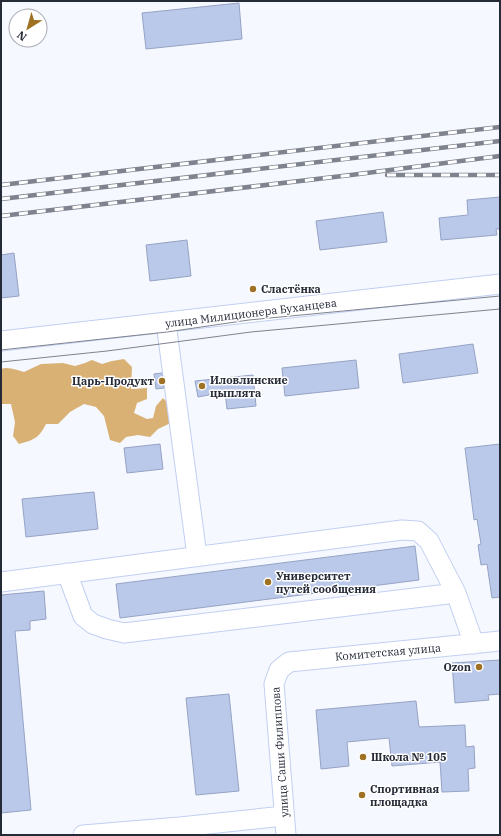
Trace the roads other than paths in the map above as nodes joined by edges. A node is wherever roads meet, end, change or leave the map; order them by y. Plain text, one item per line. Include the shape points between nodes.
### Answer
1 (500, 284) edge
2 (166, 323) junction
3 (1, 341) edge
4 (197, 556) junction
5 (67, 574) junction
6 (1, 582) edge
7 (456, 594) junction
8 (500, 641) edge
9 (474, 644) junction
10 (279, 670) joint
11 (284, 816) junction
12 (181, 831) edge
13 (103, 834) edge
14 (83, 835) edge
15 (286, 835) edge

1 - 2 street, улица Милиционера Буханцева
2 - 3 street, улица Милиционера Буханцева
2 - 4 street
4 - 5 street
4 - 7 street via 402,530 418,531 429,541
5 - 6 street
5 - 7 street via 83,616 93,624 124,633
7 - 9 street
8 - 9 street, Комитетская улица
9 - 10 street, Комитетская улица via 289,662
10 - 11 street, улица Саши Филиппова via 274,684
11 - 12 street
11 - 15 street, улица Саши Филиппова
12 - 13 street
13 - 14 street

